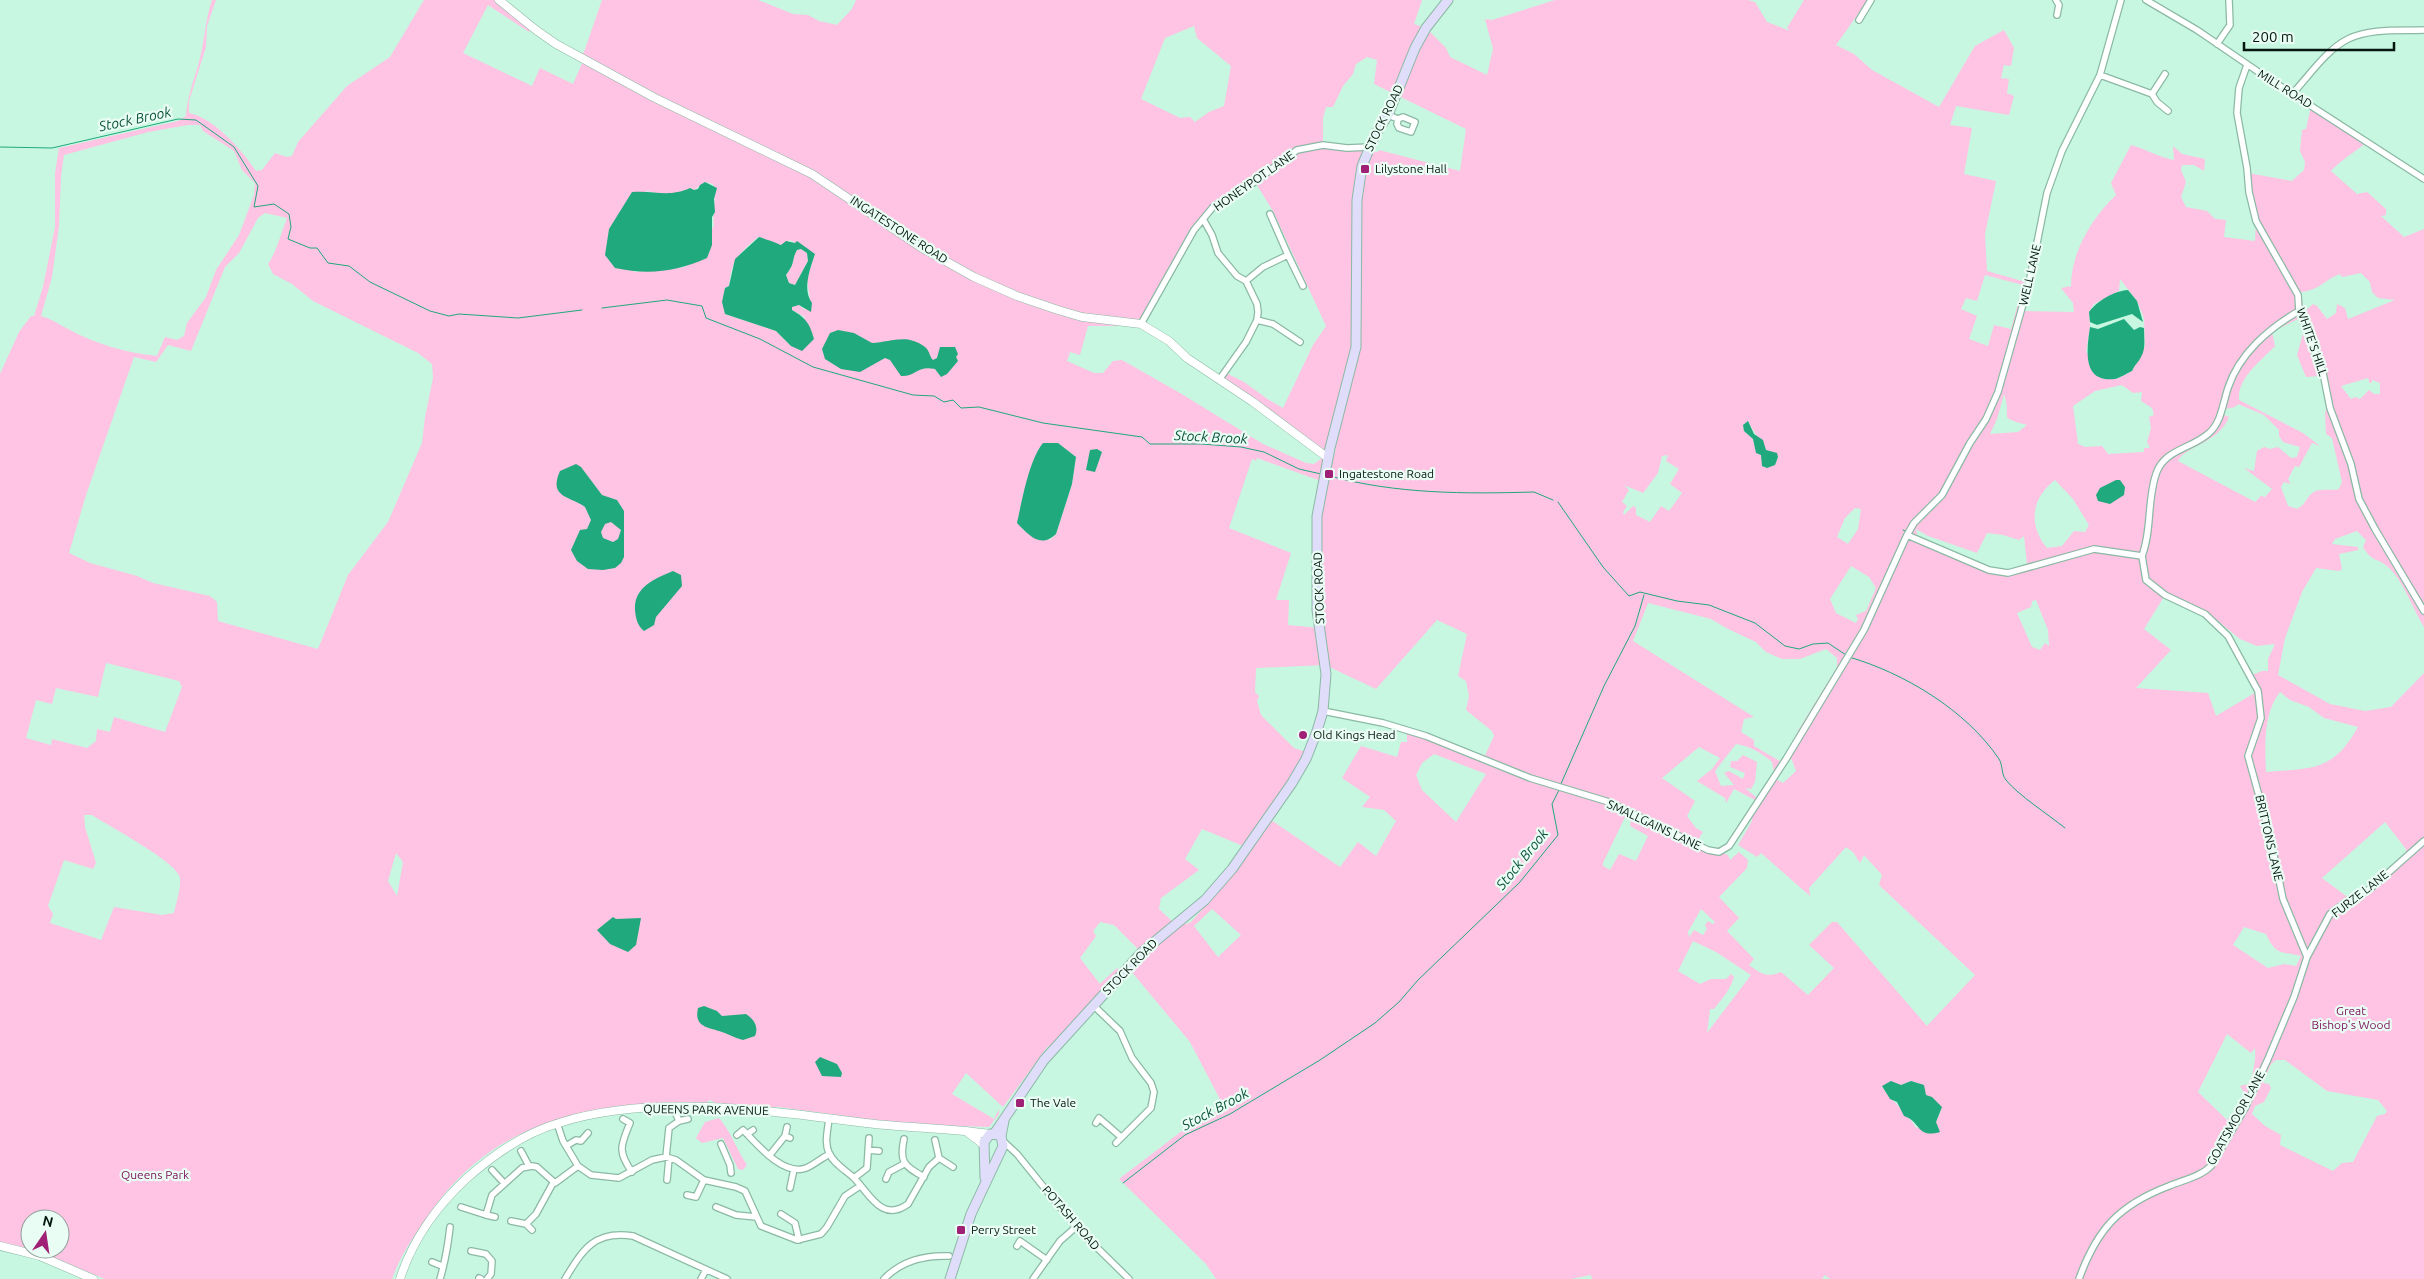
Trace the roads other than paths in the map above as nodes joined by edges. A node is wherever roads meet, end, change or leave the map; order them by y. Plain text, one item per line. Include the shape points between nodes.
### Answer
1 (499, 0) edge
2 (1448, 0) edge
3 (1871, 0) edge
4 (2056, 0) edge
5 (2121, 0) edge
6 (2146, 0) edge
7 (2229, 0) edge
8 (2057, 15) dead end
9 (1859, 20) dead end
10 (2424, 30) edge
11 (2218, 44) junction
12 (2247, 65) junction
13 (2165, 74) dead end
14 (2100, 75) junction
15 (2293, 93) junction
16 (2152, 94) junction
17 (2168, 111) dead end
18 (1388, 115) junction
19 (1398, 119) dead end
20 (1370, 147) junction
21 (2424, 179) edge
22 (1270, 214) dead end
23 (1203, 219) junction
24 (1288, 255) junction
25 (1246, 281) junction
26 (1303, 286) dead end
27 (2299, 311) junction
28 (1257, 320) junction
29 (1141, 324) junction
30 (1300, 342) dead end
31 (1218, 380) junction
32 (1328, 458) junction
33 (1906, 535) junction
34 (2142, 556) junction
35 (2424, 611) edge
36 (1324, 711) junction
37 (2424, 841) edge
38 (2307, 957) junction
39 (1093, 1006) junction
40 (676, 1114) dead end
41 (635, 1117) dead end
42 (829, 1118) junction
43 (623, 1119) dead end
44 (688, 1119) dead end
45 (1100, 1119) dead end
46 (679, 1121) junction
47 (630, 1122) junction
48 (557, 1123) junction
49 (788, 1127) dead end
50 (964, 1130) junction
51 (588, 1133) dead end
52 (737, 1135) dead end
53 (1121, 1137) junction
54 (869, 1138) dead end
55 (904, 1139) dead end
56 (935, 1140) dead end
57 (998, 1141) junction
58 (1116, 1143) dead end
59 (721, 1144) dead end
60 (566, 1146) junction
61 (985, 1147) junction
62 (868, 1150) junction
63 (522, 1151) dead end
64 (879, 1151) dead end
65 (830, 1154) junction
66 (769, 1156) junction
67 (667, 1158) junction
68 (939, 1158) junction
69 (904, 1164) junction
70 (529, 1166) junction
71 (578, 1166) junction
72 (953, 1167) dead end
73 (492, 1170) dead end
74 (794, 1170) junction
75 (632, 1172) junction
76 (731, 1173) dead end
77 (924, 1177) junction
78 (854, 1178) junction
79 (886, 1179) dead end
80 (667, 1180) dead end
81 (704, 1180) junction
82 (504, 1183) junction
83 (553, 1183) junction
84 (860, 1186) junction
85 (984, 1186) junction
86 (790, 1188) dead end
87 (687, 1194) dead end
88 (461, 1207) dead end
89 (716, 1207) dead end
90 (781, 1214) dead end
91 (486, 1215) junction
92 (495, 1217) dead end
93 (756, 1217) junction
94 (511, 1221) dead end
95 (526, 1224) junction
96 (450, 1227) dead end
97 (1076, 1227) junction
98 (532, 1230) dead end
99 (799, 1240) junction
100 (1020, 1241) dead end
101 (0, 1246) edge
102 (472, 1251) dead end
103 (949, 1256) dead end
104 (1047, 1260) junction
105 (432, 1262) dead end
106 (442, 1266) junction
107 (706, 1270) junction
108 (93, 1279) edge
109 (400, 1279) edge
110 (440, 1279) edge
111 (487, 1279) edge
112 (565, 1279) edge
113 (702, 1279) edge
114 (727, 1279) edge
115 (884, 1279) edge
116 (950, 1279) edge
117 (1033, 1279) edge
118 (1129, 1279) edge
119 (2079, 1279) edge

1 - 29 street, INGATESTONE ROAD via 556,44 655,98 812,174 922,248 974,277 1017,296 1082,317
2 - 18 main road, STOCK ROAD via 1426,28
3 - 9 street
4 - 8 street via 2059,5
5 - 14 street, WELL LANE
6 - 11 street, MILL ROAD
7 - 11 street via 2230,25
10 - 15 street via 2366,33 2348,39 2337,46
11 - 12 street, MILL ROAD
12 - 15 street, MILL ROAD
12 - 27 street, WHITE'S HILL via 2239,88 2237,113 2248,168 2249,192 2256,221 2298,295
13 - 16 street
14 - 16 street
14 - 33 street, WELL LANE via 2070,133 2047,193 2030,283 1998,392 1942,495
15 - 21 street, MILL ROAD
16 - 17 street
18 - 19 street
18 - 20 main road, STOCK ROAD
20 - 23 street, HONEYPOT LANE via 1323,145 1298,150 1253,183 1213,206
20 - 32 main road, STOCK ROAD via 1362,166 1357,200 1356,347
22 - 24 street
23 - 25 street via 1218,253 1237,276
23 - 29 street, HONEYPOT LANE
24 - 25 street via 1263,267
24 - 26 street
25 - 28 street via 1256,304
27 - 34 street via 2267,332 2247,353 2210,433 2163,461 2156,474 2148,537
27 - 35 street, WHITE'S HILL via 2323,373 2330,408 2351,464 2359,499
28 - 30 street via 1273,324
28 - 31 street via 1242,348
29 - 31 street, INGATESTONE ROAD via 1169,341 1186,358
31 - 32 street, INGATESTONE ROAD
32 - 36 main road, STOCK ROAD via 1317,516 1317,610 1326,674
33 - 34 street via 1989,570 2008,573 2094,549
33 - 36 street, SMALLGAINS LANE via 1864,630 1735,840 1719,852 1708,850 1609,802 1486,761 1426,736 1384,723
34 - 38 street, BRITTONS LANE via 2146,580 2165,595 2206,614 2228,636 2258,691 2261,718 2248,756 2283,899
36 - 39 main road, STOCK ROAD via 1306,759 1232,870 1204,900 1136,958
37 - 38 street, FURZE LANE via 2370,889 2330,914
38 - 119 street, GOATSMOOR LANE via 2273,1050 2245,1108 2211,1166 2128,1206 2102,1230
39 - 53 street via 1120,1031 1132,1058 1154,1092 1151,1108
39 - 57 main road, STOCK ROAD via 1044,1060 1004,1116
40 - 46 street
41 - 47 street
42 - 48 street, QUEENS PARK AVENUE via 758,1110 664,1108 593,1114
42 - 50 street, QUEENS PARK AVENUE via 911,1129
42 - 65 street via 826,1138
43 - 47 street
44 - 46 street
45 - 53 street
46 - 67 street via 669,1128
47 - 75 street via 621,1148
48 - 60 street
48 - 109 street, QUEENS PARK AVENUE via 500,1152 461,1184 426,1226
49 - 66 street via 787,1137
50 - 57 street, QUEENS PARK AVENUE
50 - 61 street
51 - 60 street via 581,1141 576,1140
52 - 66 street via 743,1130 750,1132
53 - 58 street
54 - 62 street
55 - 69 street via 901,1155
56 - 68 street
57 - 61 main road via 992,1152
57 - 61 main road, STOCK ROAD via 985,1139
57 - 85 main road, STOCK ROAD
57 - 97 street, POTASH ROAD via 1017,1154
59 - 76 street
60 - 71 street
61 - 85 main road, STOCK ROAD
62 - 64 street
62 - 78 street via 866,1168
63 - 70 street
65 - 74 street via 808,1168
65 - 78 street via 838,1166
66 - 74 street
67 - 75 street via 652,1160
67 - 80 street
67 - 81 street via 676,1160
68 - 72 street
68 - 77 street
69 - 77 street
69 - 79 street via 889,1172
70 - 82 street
70 - 83 street via 542,1170
71 - 75 street via 591,1175 612,1179
71 - 83 street
73 - 82 street
74 - 86 street
77 - 84 street via 908,1204 896,1210 872,1201
78 - 84 street
81 - 87 street via 699,1198
81 - 93 street via 745,1191
82 - 91 street via 492,1195
83 - 95 street via 536,1214
84 - 99 street via 845,1196 824,1231
85 - 116 main road, STOCK ROAD via 971,1214
88 - 91 street
89 - 93 street via 736,1215
90 - 99 street via 795,1223
91 - 92 street
93 - 99 street via 764,1228
94 - 95 street
95 - 98 street
96 - 106 street via 448,1251
97 - 104 street via 1060,1241
97 - 118 street, POTASH ROAD
100 - 104 street
101 - 108 street via 40,1256
102 - 111 street via 486,1254 492,1261 491,1274
103 - 115 street via 925,1257 899,1265
104 - 117 street
105 - 106 street
106 - 110 street
107 - 112 street via 633,1236 610,1235 585,1248
107 - 113 street
107 - 114 street

